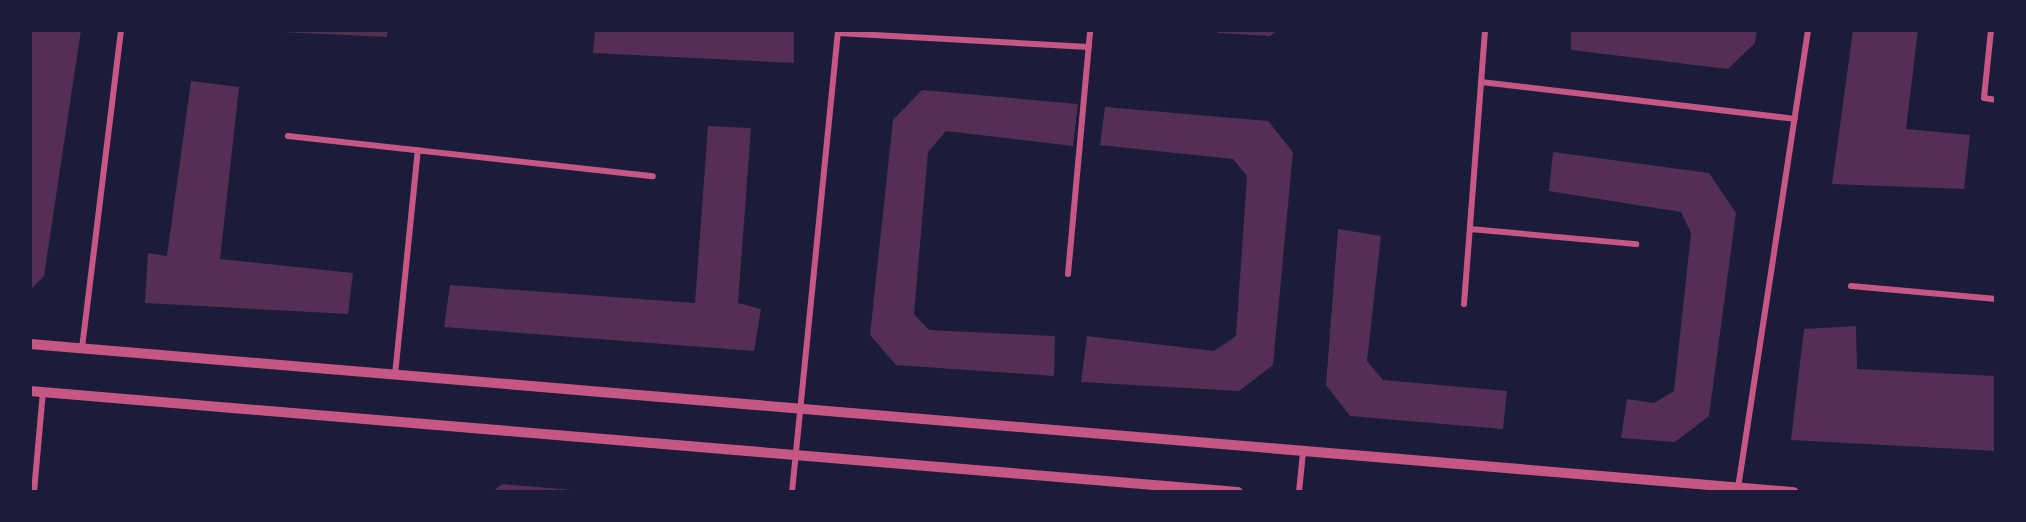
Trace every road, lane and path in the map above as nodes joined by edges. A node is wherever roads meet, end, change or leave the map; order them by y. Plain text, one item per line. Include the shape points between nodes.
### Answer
1 (121, 30) edge
2 (1090, 30) edge
3 (1485, 30) edge
4 (1808, 30) edge
5 (1991, 30) edge
6 (838, 31) edge
7 (1089, 47) junction
8 (1481, 82) junction
9 (1996, 100) edge
10 (1795, 119) junction
11 (288, 136) dead end
12 (418, 150) junction
13 (653, 176) dead end
14 (1470, 229) junction
15 (1636, 244) dead end
16 (1068, 274) dead end
17 (1851, 286) dead end
18 (1996, 299) edge
19 (1464, 304) dead end
20 (30, 344) edge
21 (81, 348) junction
22 (395, 375) junction
23 (30, 391) edge
24 (43, 392) junction
25 (803, 410) junction
26 (1303, 452) junction
27 (796, 456) junction
28 (1738, 490) edge
29 (34, 492) edge
30 (792, 492) edge
31 (1238, 492) edge
32 (1299, 492) edge
33 (1794, 492) edge

1 - 21 street
2 - 7 street
3 - 8 street
4 - 10 street
5 - 9 street via 1984,98
6 - 7 street
6 - 25 street
7 - 16 street
8 - 10 street
8 - 14 street
10 - 28 street
11 - 12 street
12 - 13 street
12 - 22 street
14 - 15 street
14 - 19 street
17 - 18 street
20 - 21 street
21 - 22 street
22 - 25 street
23 - 24 street
24 - 27 street
24 - 29 street
25 - 26 street
25 - 27 street
26 - 28 street
26 - 32 street
27 - 30 street
27 - 31 street
28 - 33 street

